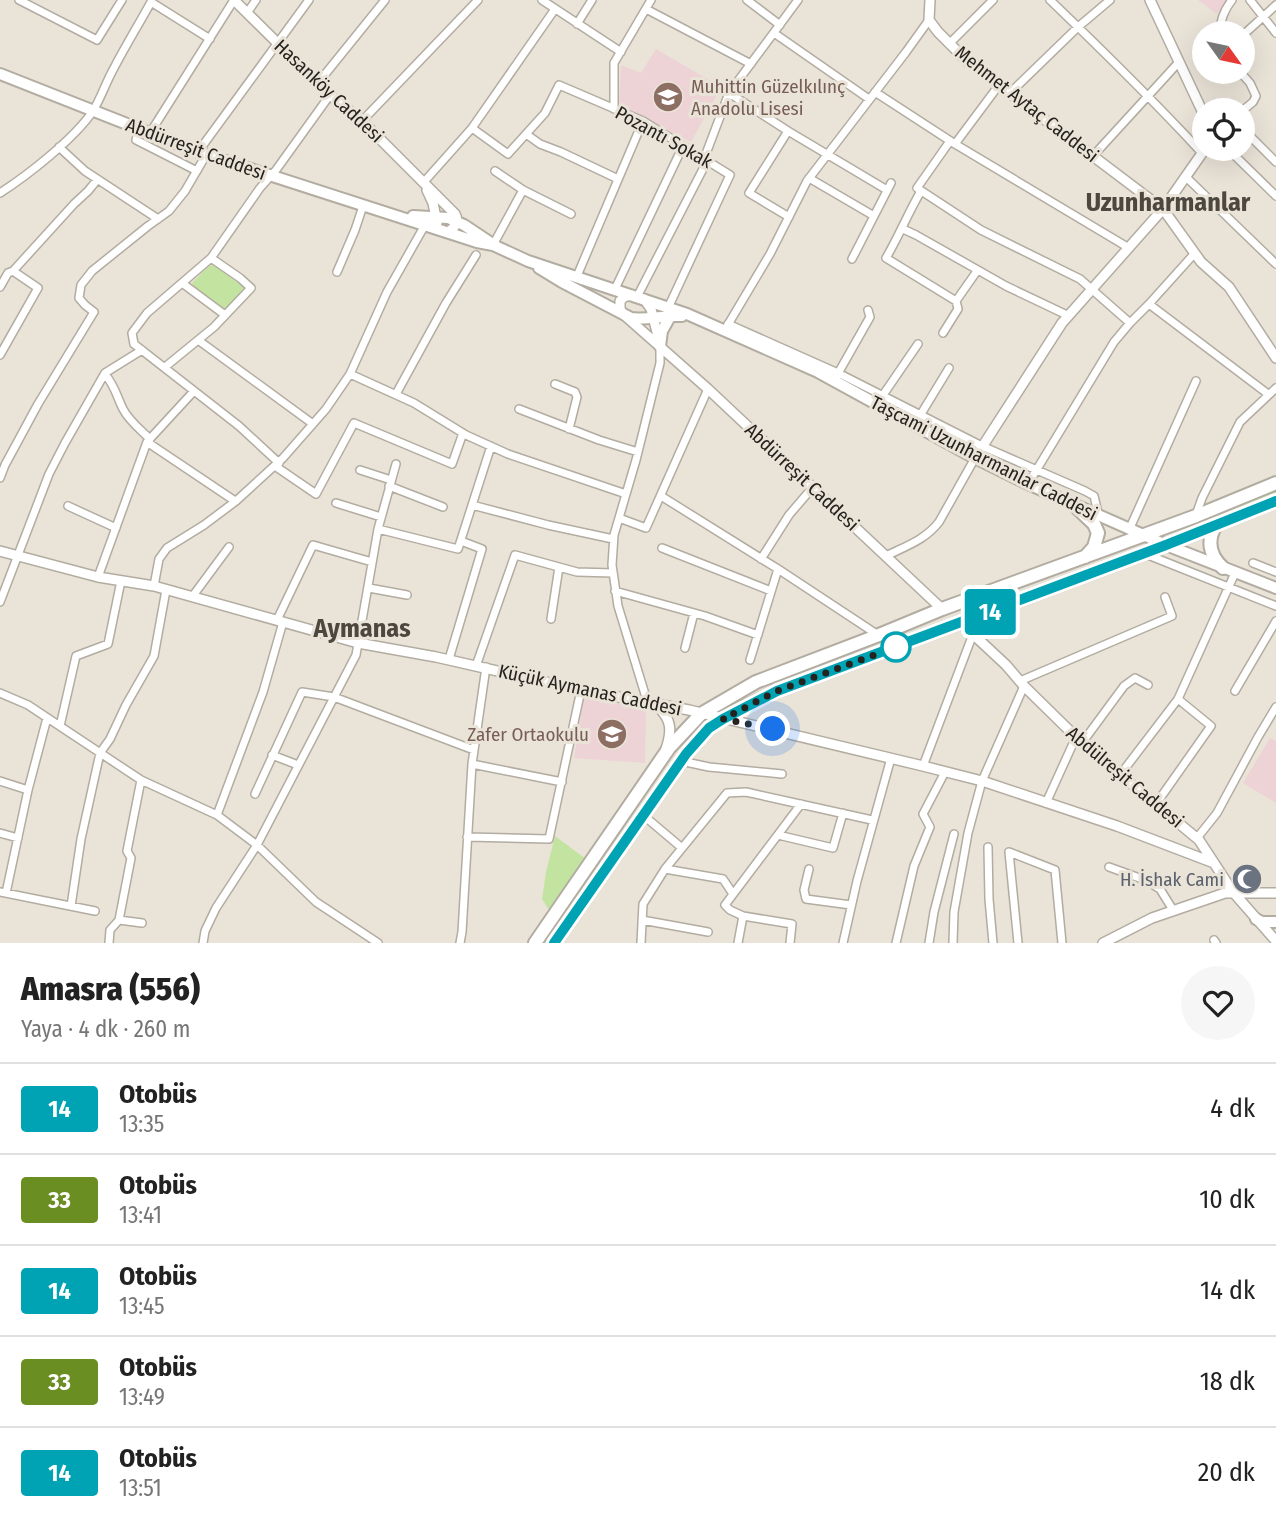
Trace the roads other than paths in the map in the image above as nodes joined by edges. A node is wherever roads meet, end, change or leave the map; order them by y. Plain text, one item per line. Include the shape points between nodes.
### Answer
1 (19, 0) edge
2 (122, 0) edge
3 (234, 0) edge
4 (256, 0) edge
5 (309, 0) edge
6 (385, 0) edge
7 (478, 0) edge
8 (542, 0) edge
9 (592, 0) edge
10 (651, 0) edge
11 (747, 0) edge
12 (798, 0) edge
13 (930, 0) edge
14 (993, 0) edge
15 (1050, 0) edge
16 (1110, 0) edge
17 (1150, 0) edge
18 (1231, 0) edge
19 (1250, 0) edge
20 (1276, 5) edge
21 (555, 9) junction
22 (646, 9) junction
23 (247, 13) junction
24 (1264, 17) junction
25 (929, 20) junction
26 (1221, 21) edge
27 (577, 24) junction
28 (780, 25) junction
29 (1255, 25) edge
30 (1078, 27) junction
31 (774, 33) junction
32 (1276, 33) edge
33 (210, 38) junction
34 (278, 44) junction
35 (949, 44) junction
36 (621, 52) junction
37 (1179, 62) junction
38 (751, 64) junction
39 (1, 77) edge
40 (318, 83) junction
41 (999, 85) junction
42 (875, 92) junction
43 (729, 93) junction
44 (1010, 93) junction
45 (330, 95) junction
46 (1148, 95) junction
47 (1196, 98) edge
48 (869, 99) junction
49 (614, 109) junction
50 (93, 111) junction
51 (362, 121) junction
52 (643, 121) junction
53 (471, 128) junction
54 (144, 131) junction
55 (788, 131) junction
56 (526, 134) junction
57 (1192, 140) edge
58 (1255, 141) edge
59 (952, 142) junction
60 (683, 146) junction
61 (59, 147) junction
62 (202, 154) junction
63 (827, 154) junction
64 (1093, 156) junction
65 (704, 159) junction
66 (1196, 161) edge
67 (1241, 161) edge
68 (1276, 162) edge
69 (197, 171) junction
70 (495, 171) dead end
71 (270, 177) junction
72 (1186, 177) junction
73 (809, 178) junction
74 (618, 179) junction
75 (97, 180) junction
76 (423, 183) junction
77 (523, 190) junction
78 (921, 191) junction
79 (0, 193) edge
80 (1275, 194) edge
81 (433, 203) junction
82 (363, 206) junction
83 (1163, 209) junction
84 (570, 214) dead end
85 (874, 216) junction
86 (436, 217) junction
87 (789, 217) junction
88 (456, 218) junction
89 (158, 219) junction
90 (423, 221) junction
91 (903, 229) junction
92 (445, 231) junction
93 (492, 245) junction
94 (1129, 248) junction
95 (1195, 253) junction
96 (476, 255) dead end
97 (211, 258) junction
98 (852, 258) dead end
99 (528, 261) junction
100 (1276, 264) edge
101 (13, 271) junction
102 (978, 271) junction
103 (337, 272) dead end
104 (578, 276) junction
105 (182, 283) junction
106 (0, 287) edge
107 (615, 289) junction
108 (1092, 290) junction
109 (638, 297) junction
110 (956, 301) junction
111 (1149, 304) junction
112 (868, 310) dead end
113 (670, 311) junction
114 (623, 314) junction
115 (225, 316) junction
116 (1069, 316) junction
117 (653, 317) junction
118 (1130, 323) junction
119 (726, 328) junction
120 (943, 333) dead end
121 (198, 340) junction
122 (918, 344) dead end
123 (1273, 344) edge
124 (660, 346) junction
125 (142, 350) junction
126 (0, 355) edge
127 (1276, 358) edge
128 (165, 368) junction
129 (950, 368) dead end
130 (105, 374) junction
131 (350, 374) junction
132 (836, 377) junction
133 (1196, 381) dead end
134 (555, 384) dead end
135 (1276, 387) edge
136 (708, 388) junction
137 (194, 391) junction
138 (396, 394) junction
139 (1268, 394) junction
140 (883, 395) junction
141 (519, 409) dead end
142 (921, 414) junction
143 (313, 424) junction
144 (569, 429) junction
145 (463, 433) junction
146 (148, 441) junction
147 (491, 446) junction
148 (982, 446) junction
149 (638, 452) junction
150 (975, 458) junction
151 (277, 464) junction
152 (396, 464) dead end
153 (360, 470) dead end
154 (1036, 470) junction
155 (0, 478) edge
156 (390, 483) junction
157 (1276, 483) edge
158 (1028, 484) junction
159 (813, 487) junction
160 (626, 494) junction
161 (661, 496) junction
162 (235, 501) junction
163 (1276, 501) edge
164 (336, 503) dead end
165 (472, 505) junction
166 (1073, 505) junction
167 (68, 506) dead end
168 (443, 507) dead end
169 (1195, 516) junction
170 (382, 517) junction
171 (1099, 517) junction
172 (619, 518) junction
173 (1216, 525) junction
174 (116, 528) junction
175 (378, 529) junction
176 (1129, 530) junction
177 (1143, 536) junction
178 (613, 538) junction
179 (461, 541) junction
180 (1166, 545) junction
181 (229, 547) dead end
182 (663, 548) dead end
183 (0, 551) edge
184 (1142, 553) junction
185 (17, 556) junction
186 (886, 556) junction
187 (1084, 558) junction
188 (761, 559) junction
189 (372, 562) junction
190 (1253, 563) dead end
191 (559, 567) junction
192 (778, 569) junction
193 (1229, 571) junction
194 (1276, 572) edge
195 (613, 573) junction
196 (97, 577) junction
197 (121, 581) junction
198 (154, 586) junction
199 (369, 588) junction
200 (1229, 588) junction
201 (1276, 588) edge
202 (166, 590) junction
203 (615, 591) junction
204 (771, 591) junction
205 (407, 595) dead end
206 (192, 597) junction
207 (1165, 597) dead end
208 (0, 602) edge
209 (1276, 606) edge
210 (942, 609) junction
211 (694, 613) junction
212 (551, 619) dead end
213 (280, 621) junction
214 (1276, 621) edge
215 (961, 622) junction
216 (973, 634) junction
217 (758, 635) junction
218 (879, 635) junction
219 (358, 643) junction
220 (685, 648) dead end
221 (449, 659) junction
222 (750, 660) dead end
223 (476, 666) junction
224 (486, 667) junction
225 (1022, 684) junction
226 (1149, 685) dead end
227 (581, 690) junction
228 (1235, 691) dead end
229 (0, 693) edge
230 (334, 698) junction
231 (1178, 699) junction
232 (652, 704) junction
233 (1276, 707) edge
234 (701, 714) junction
235 (47, 718) junction
236 (723, 719) junction
237 (60, 726) junction
238 (1079, 740) junction
239 (474, 750) junction
240 (100, 753) junction
241 (272, 755) junction
242 (664, 755) junction
243 (891, 758) junction
244 (681, 761) junction
245 (472, 764) junction
246 (298, 765) junction
247 (923, 766) junction
248 (945, 772) junction
249 (782, 774) dead end
250 (1121, 775) junction
251 (142, 780) junction
252 (0, 781) edge
253 (982, 781) junction
254 (562, 782) junction
255 (28, 790) junction
256 (255, 794) dead end
257 (1046, 803) junction
258 (801, 804) junction
259 (1156, 804) junction
260 (843, 814) junction
261 (217, 815) junction
262 (643, 815) junction
263 (872, 820) junction
264 (0, 833) edge
265 (954, 834) dead end
266 (778, 835) junction
267 (467, 837) junction
268 (18, 838) junction
269 (1197, 838) junction
270 (257, 845) junction
271 (988, 847) dead end
272 (682, 848) junction
273 (1214, 863) junction
274 (1109, 867) dead end
275 (665, 869) junction
276 (808, 869) dead end
277 (1233, 892) junction
278 (3, 893) edge
279 (1276, 893) edge
280 (733, 894) junction
281 (851, 905) junction
282 (71, 906) junction
283 (1173, 910) junction
284 (95, 911) dead end
285 (743, 916) junction
286 (1256, 919) junction
287 (119, 920) junction
288 (642, 920) junction
289 (1276, 922) edge
290 (142, 923) dead end
291 (708, 932) dead end
292 (1272, 941) edge
293 (373, 942) edge
294 (109, 943) edge
295 (203, 943) edge
296 (460, 943) edge
297 (535, 943) edge
298 (554, 943) edge
299 (641, 943) edge
300 (738, 943) edge
301 (790, 943) edge
302 (845, 943) edge
303 (896, 943) edge
304 (929, 943) edge
305 (953, 943) edge
306 (993, 943) edge
307 (1018, 943) edge
308 (1062, 943) edge
309 (1103, 943) edge

1 - 2 street via 97,40
3 - 23 street, Hasanköy Caddesi
3 - 33 street
4 - 23 street
5 - 34 street
6 - 40 street
7 - 51 street
8 - 21 street
9 - 27 street
10 - 22 street
11 - 28 street
12 - 28 street
13 - 25 street
14 - 35 street
15 - 30 street
16 - 30 street
17 - 37 street
18 - 26 street
19 - 24 street
20 - 24 street
21 - 27 street
21 - 53 street
22 - 36 street
22 - 38 street
23 - 34 street, Hasanköy Caddesi
24 - 29 street
24 - 32 street
25 - 35 street, Mehmet Aytaç Caddesi
25 - 42 street
27 - 36 street
28 - 31 street
30 - 44 street
30 - 46 street
31 - 38 street
31 - 48 street
33 - 50 street via 151,2
33 - 54 street
34 - 40 street, Hasanköy Caddesi
34 - 62 street
35 - 41 street, Mehmet Aytaç Caddesi
36 - 49 street via 614,63
37 - 46 street
37 - 47 street
38 - 43 street
39 - 50 main road, Abdürreşit Caddesi
40 - 45 street, Hasanköy Caddesi
41 - 44 street, Mehmet Aytaç Caddesi
41 - 59 street
42 - 48 street
42 - 59 street
43 - 55 street
43 - 65 street
44 - 64 street, Mehmet Aytaç Caddesi
45 - 51 street, Hasanköy Caddesi
45 - 71 street
46 - 57 street
46 - 64 street
48 - 63 street
49 - 52 street, Pozantı Sokak
49 - 56 street, Pozantı Sokak via 559,85 545,113
50 - 54 main road, Abdürreşit Caddesi
50 - 61 street
51 - 76 street, Hasanköy Caddesi
52 - 60 street, Pozantı Sokak
52 - 74 street
53 - 56 street via 508,154
53 - 76 street
54 - 62 main road, Abdürreşit Caddesi
54 - 69 street via 136,141
55 - 63 street
55 - 87 street via 749,193
56 - 74 street
58 - 68 street
59 - 78 street via 917,188
59 - 94 street
60 - 65 street, Pozantı Sokak
60 - 107 street
61 - 75 street
61 - 79 street
62 - 69 street
62 - 71 main road, Abdürreşit Caddesi
63 - 73 street
63 - 85 street via 889,187
64 - 83 street, Mehmet Aytaç Caddesi
65 - 109 street
65 - 113 street, Pozantı Sokak via 730,175
66 - 72 street
67 - 80 street
69 - 89 street
70 - 77 street
71 - 82 main road, Abdürreşit Caddesi
71 - 97 street
72 - 83 street
72 - 100 street
73 - 85 street
73 - 87 street
74 - 104 street
75 - 89 street
75 - 101 street
76 - 81 street, Hasanköy Caddesi
76 - 88 street, Hasanköy Caddesi
77 - 84 street
77 - 93 street
78 - 91 street
78 - 108 street via 981,230 1080,279
81 - 86 street, Hasanköy Caddesi
81 - 90 main road
82 - 90 main road, Abdürreşit Caddesi
82 - 103 street
83 - 94 street
83 - 95 street, Mehmet Aytaç Caddesi
85 - 98 street
86 - 88 main road, Abdürreşit Caddesi
86 - 90 main road, Abdürreşit Caddesi
86 - 92 street, Hasanköy Caddesi
87 - 119 street
88 - 92 street via 453,229
88 - 93 main road, Abdürreşit Caddesi
89 - 155 street via 81,285 79,298 94,312
90 - 92 main road, Abdürreşit Caddesi
90 - 131 street
91 - 102 street
91 - 110 street via 886,258
92 - 93 main road, Abdürreşit Caddesi
93 - 99 main road, Abdürreşit Caddesi
94 - 108 street
95 - 111 street
95 - 123 street, Mehmet Aytaç Caddesi via 1229,287
96 - 138 street
97 - 105 street
97 - 115 street via 251,288
99 - 104 main road, Abdürreşit Caddesi
99 - 114 main road, Abdürreşit Caddesi
101 - 106 street
101 - 126 street via 38,288
102 - 110 street
102 - 116 street
104 - 107 main road, Abdürreşit Caddesi
105 - 115 street
105 - 125 street via 146,313 132,332 134,344
107 - 109 main road, Abdürreşit Caddesi
108 - 116 street
108 - 118 street
109 - 113 main road, Taşcami Uzunharmanlar Caddesi
109 - 114 street via 620,301
109 - 117 street via 649,305
110 - 120 street via 958,309
111 - 118 street
111 - 139 street
112 - 132 street via 870,317
113 - 117 main road, Taşcami Uzunharmanlar Caddesi
113 - 119 main road, Taşcami Uzunharmanlar Caddesi
113 - 124 main road
114 - 117 main road, Taşcami Uzunharmanlar Caddesi
114 - 124 street, Abdürreşit Caddesi
115 - 121 street
116 - 148 street
117 - 124 street
118 - 154 street
119 - 132 main road, Taşcami Uzunharmanlar Caddesi
121 - 128 street
121 - 143 street
122 - 140 street
123 - 127 street, Mehmet Aytaç Caddesi
124 - 136 street, Abdürreşit Caddesi
124 - 149 street
125 - 128 street
125 - 130 street
128 - 137 street
129 - 142 street
130 - 146 street via 123,409
130 - 185 street via 49,474
131 - 138 street
131 - 143 street
132 - 140 street
132 - 150 main road, Taşcami Uzunharmanlar Caddesi
133 - 176 street
134 - 144 street via 577,397
135 - 139 street
136 - 159 street, Abdürreşit Caddesi
136 - 161 street
137 - 146 street
137 - 151 street
138 - 145 street
139 - 169 street via 1240,422
140 - 142 street
141 - 144 street
142 - 148 street
143 - 151 street
144 - 149 street
145 - 147 street
145 - 151 street via 452,464 354,422 316,494
146 - 162 street
146 - 174 street
147 - 160 street
147 - 165 street
148 - 150 street
148 - 154 street
149 - 160 street
150 - 158 main road, Taşcami Uzunharmanlar Caddesi
150 - 186 street via 932,531
151 - 162 street
152 - 156 street
153 - 156 street
154 - 158 street
154 - 171 street via 1094,496
156 - 168 street
156 - 170 street
157 - 169 main road
158 - 166 main road, Taşcami Uzunharmanlar Caddesi
159 - 186 street, Abdürreşit Caddesi
159 - 188 street
160 - 172 street
161 - 172 street via 646,528
161 - 188 street
162 - 198 street via 167,548 159,559
163 - 173 main road
164 - 170 street
165 - 178 street
165 - 179 street
166 - 171 main road, Taşcami Uzunharmanlar Caddesi
166 - 187 main road via 1098,533
167 - 174 street
169 - 177 main road
170 - 175 street
171 - 176 main road, Taşcami Uzunharmanlar Caddesi
172 - 178 street
173 - 180 main road
173 - 193 main road via 1210,547 1214,558
174 - 196 street
175 - 179 street via 458,549
175 - 189 street
176 - 177 main road, Taşcami Uzunharmanlar Caddesi
177 - 180 main road, Taşcami Uzunharmanlar Caddesi
177 - 187 main road
178 - 195 street
179 - 221 street via 482,549
180 - 184 main road
180 - 193 main road, Taşcami Uzunharmanlar Caddesi
181 - 206 street
182 - 204 street
183 - 185 street, Küçük Aymanas Caddesi
184 - 200 street
184 - 215 main road
185 - 196 street, Küçük Aymanas Caddesi
185 - 208 street
186 - 210 street, Abdürreşit Caddesi
187 - 210 main road
188 - 192 street
189 - 199 street
189 - 213 street via 313,545
190 - 194 street
191 - 195 street
191 - 212 street
191 - 223 street via 515,555
192 - 204 street
192 - 218 street
193 - 200 street
193 - 201 main road, Taşcami Uzunharmanlar Caddesi
195 - 203 street
196 - 197 street, Küçük Aymanas Caddesi
197 - 198 street, Küçük Aymanas Caddesi
197 - 237 street via 108,644 76,656
198 - 202 street, Küçük Aymanas Caddesi
199 - 205 street
199 - 219 street
200 - 209 street
200 - 231 street
202 - 206 street, Küçük Aymanas Caddesi
202 - 240 street via 154,656
203 - 211 street
203 - 232 street
204 - 217 street
206 - 213 street, Küçük Aymanas Caddesi
207 - 225 street via 1172,615
210 - 218 main road
211 - 217 street
211 - 220 street
213 - 219 street, Küçük Aymanas Caddesi
213 - 261 street via 263,692
214 - 228 street
215 - 216 street, Abdülreşit Caddesi
215 - 236 main road via 777,691
216 - 225 street, Abdülreşit Caddesi
216 - 247 street
217 - 222 street
218 - 234 main road via 756,682
219 - 221 street, Küçük Aymanas Caddesi
219 - 230 street
221 - 223 street, Küçük Aymanas Caddesi
223 - 224 street, Küçük Aymanas Caddesi
224 - 227 street, Küçük Aymanas Caddesi
224 - 239 street
225 - 238 street, Abdülreşit Caddesi
225 - 253 street
226 - 238 street via 1135,678 1124,686
227 - 232 street, Küçük Aymanas Caddesi
227 - 254 street
229 - 235 street
230 - 239 street
230 - 241 street via 302,692
230 - 246 street
231 - 250 street
231 - 259 street via 1211,726
232 - 234 street, Küçük Aymanas Caddesi
232 - 242 street via 671,727
233 - 269 street via 1217,813
234 - 236 street, Küçük Aymanas Caddesi
234 - 242 main road
235 - 237 street
235 - 255 street
236 - 243 street, Küçük Aymanas Caddesi
236 - 244 main road via 709,728
237 - 240 street
238 - 250 street, Abdülreşit Caddesi
238 - 257 street
239 - 245 street
240 - 251 street
240 - 282 street
241 - 246 street
241 - 256 street
242 - 297 main road
243 - 247 street, Küçük Aymanas Caddesi
243 - 263 street
244 - 249 street
244 - 262 main road
245 - 254 street
245 - 267 street
246 - 270 street
247 - 248 street, Küçük Aymanas Caddesi
248 - 253 street, Küçük Aymanas Caddesi
248 - 303 street via 923,814 930,827 914,866
250 - 259 street, Abdülreşit Caddesi
251 - 261 street
251 - 287 street
252 - 255 street
253 - 257 street, Küçük Aymanas Caddesi
253 - 305 street via 968,833
254 - 267 street via 549,839
255 - 268 street
257 - 273 street, Küçük Aymanas Caddesi
258 - 260 street
258 - 266 street
258 - 272 street via 746,792 727,793
259 - 269 street, Abdülreşit Caddesi
260 - 263 street
260 - 266 street via 833,848
261 - 270 street
262 - 272 street
262 - 298 main road
263 - 281 street
264 - 268 street
265 - 304 street
266 - 280 street
267 - 296 street
268 - 278 street
269 - 273 street, Abdülreşit Caddesi
270 - 293 street via 316,902
270 - 295 street via 216,908
271 - 306 street
272 - 275 street
273 - 277 street, Abdülreşit Caddesi
274 - 283 street via 1160,888
275 - 280 street via 723,879
275 - 288 street via 643,904
276 - 281 street via 806,899
277 - 279 street
277 - 283 street
277 - 286 street, Abdülreşit Caddesi
278 - 282 street
280 - 285 street via 725,905
281 - 302 street
282 - 284 street
283 - 309 street
285 - 300 street
285 - 301 street via 792,924
286 - 289 main road
286 - 292 street, Abdülreşit Caddesi
287 - 290 street
287 - 294 street via 110,930
288 - 291 street
288 - 299 street
307 - 308 street via 1009,852 1055,870

